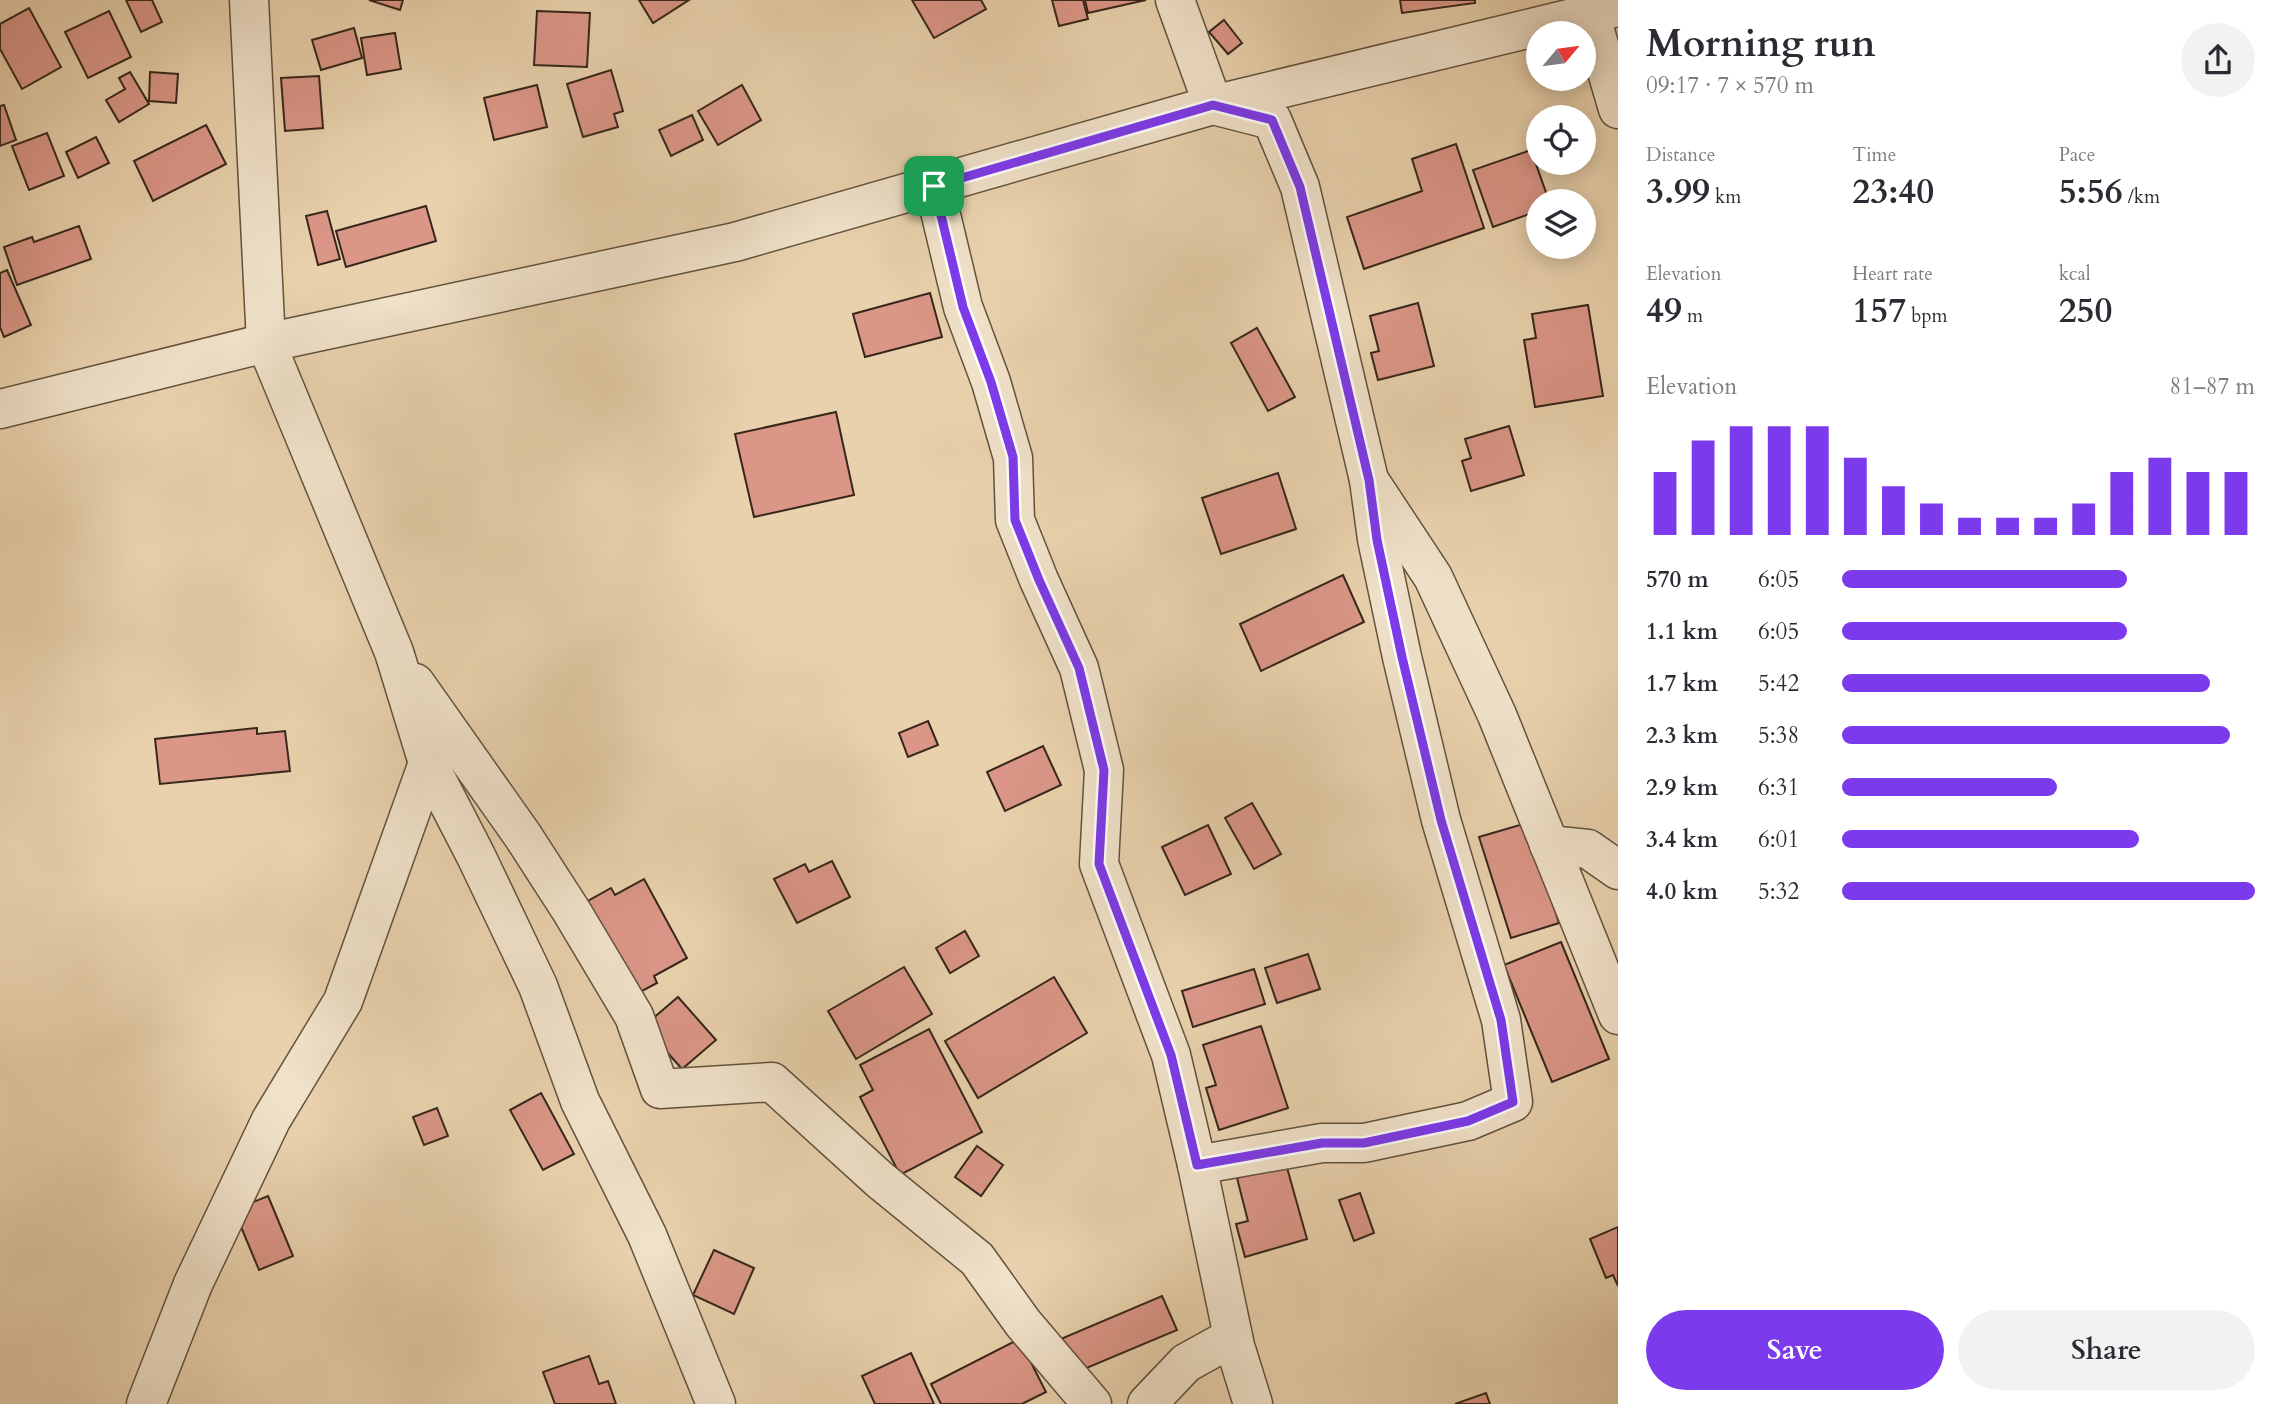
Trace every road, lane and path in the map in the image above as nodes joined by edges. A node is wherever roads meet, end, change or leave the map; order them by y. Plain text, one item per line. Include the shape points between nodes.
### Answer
1 (249, 0) edge
2 (1175, 0) edge
3 (1604, 11) edge
4 (1213, 105) junction
5 (1618, 108) edge
6 (934, 186) junction
7 (266, 343) junction
8 (0, 409) edge
9 (1369, 480) junction
10 (394, 652) junction
11 (428, 763) junction
12 (1549, 845) junction
13 (1618, 870) edge
14 (1618, 1015) edge
15 (1197, 1165) junction
16 (1233, 1338) junction
17 (146, 1404) edge
18 (716, 1404) edge
19 (1092, 1404) edge
20 (1147, 1404) edge
21 (1252, 1404) edge

1 - 7 street
2 - 4 street
3 - 4 street
3 - 5 street
4 - 6 street
4 - 9 street via 1272,120 1300,187
6 - 7 street via 735,242
6 - 15 street via 963,307 1013,457 1015,520 1079,668 1104,770 1099,864 1171,1055
7 - 8 street
7 - 10 street
9 - 12 street via 1433,577 1497,715
9 - 15 street via 1402,657 1441,820 1501,1020 1513,1102 1468,1121 1364,1143 1322,1143
10 - 11 street
10 - 19 street via 572,912 634,1016 660,1089 772,1082 976,1259
11 - 17 street via 343,1001 271,1120 193,1284
11 - 18 street via 538,986 580,1101 647,1235
12 - 13 street via 1588,849
12 - 14 street
15 - 16 street
16 - 20 street via 1185,1363
16 - 21 street

